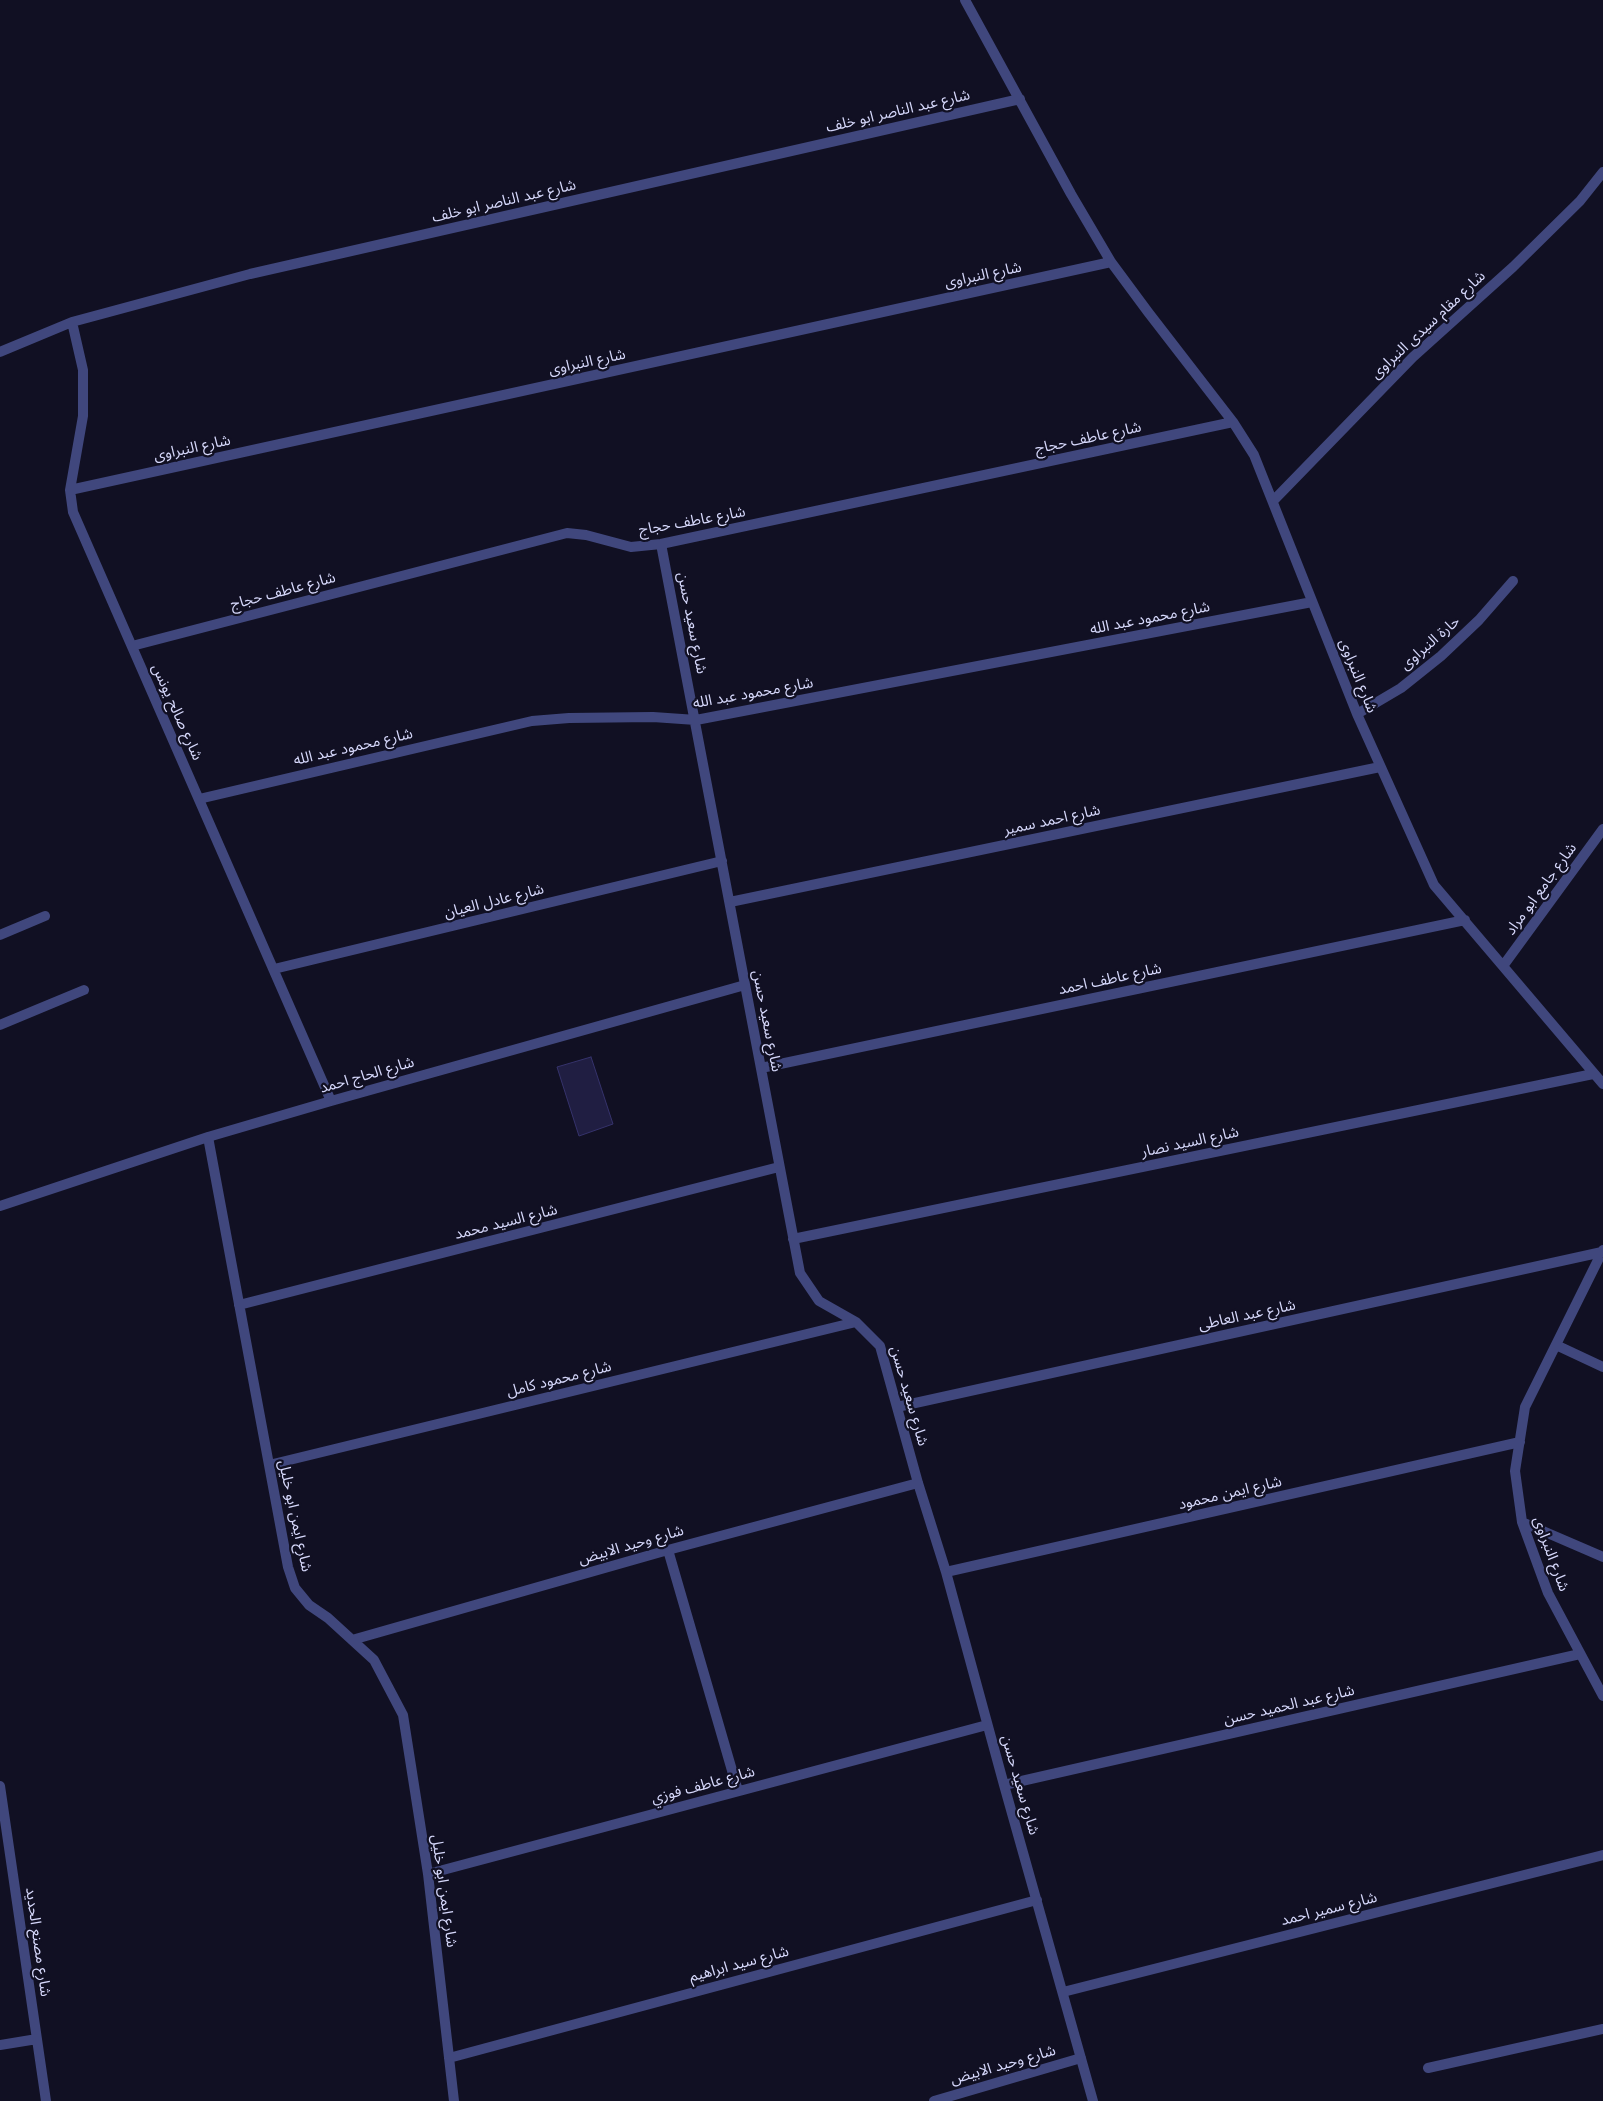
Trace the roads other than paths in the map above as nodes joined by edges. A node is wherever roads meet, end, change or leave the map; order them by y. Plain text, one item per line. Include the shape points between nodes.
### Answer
1 (965, 0) edge
2 (1020, 99) junction
3 (1603, 172) edge
4 (1111, 262) junction
5 (72, 322) junction
6 (0, 352) edge
7 (1233, 422) junction
8 (70, 490) junction
9 (1272, 501) junction
10 (661, 544) junction
11 (1512, 581) dead end
12 (1312, 602) junction
13 (132, 646) junction
14 (1357, 714) junction
15 (696, 720) junction
16 (1380, 767) junction
17 (199, 799) junction
18 (1603, 829) edge
19 (722, 861) junction
20 (730, 902) junction
21 (45, 916) dead end
22 (1465, 920) junction
23 (0, 935) edge
24 (1503, 966) junction
25 (274, 969) junction
26 (745, 986) junction
27 (84, 990) dead end
28 (0, 1025) edge
29 (761, 1068) junction
30 (1593, 1074) junction
31 (1603, 1084) edge
32 (331, 1101) junction
33 (208, 1137) junction
34 (780, 1168) junction
35 (0, 1206) edge
36 (793, 1239) junction
37 (1603, 1251) edge
38 (239, 1306) junction
39 (856, 1322) junction
40 (1556, 1345) junction
41 (1603, 1367) edge
42 (897, 1407) junction
43 (1520, 1442) junction
44 (269, 1465) junction
45 (918, 1483) junction
46 (1522, 1522) junction
47 (668, 1550) junction
48 (1603, 1557) edge
49 (946, 1572) junction
50 (352, 1640) junction
51 (1580, 1654) junction
52 (1603, 1696) edge
53 (987, 1725) junction
54 (1004, 1785) junction
55 (0, 1786) edge
56 (738, 1791) junction
57 (1603, 1855) edge
58 (428, 1874) junction
59 (1036, 1900) junction
60 (1063, 1992) junction
61 (1603, 2029) edge
62 (37, 2039) junction
63 (0, 2045) edge
64 (449, 2058) junction
65 (1081, 2058) junction
66 (1428, 2068) dead end
67 (46, 2101) edge
68 (454, 2101) edge
69 (934, 2101) edge
70 (1093, 2101) edge

1 - 2 street, شارع النبراوى
2 - 4 street, شارع النبراوى
2 - 5 street, شارع عبد الناصر ابو خلف via 250,274
3 - 9 street, شارع مقام سيدى النبراوى via 1580,201 1413,357
4 - 7 street, شارع النبراوى
4 - 8 street, شارع النبراوى
5 - 6 street, شارع عبد الناصر ابو خلف
5 - 8 street, شارع صالح يونس via 84,370 83,416
7 - 9 street, شارع النبراوى via 1254,455
7 - 10 street, شارع عاطف حجاج
8 - 13 street, شارع صالح يونس via 73,512
9 - 12 street, شارع النبراوى
10 - 13 street, شارع عاطف حجاج via 631,547 567,533
10 - 15 street, شارع سعيد حسن
11 - 14 street, حارة النبراوى via 1479,620 1441,656 1401,688
12 - 14 street, شارع النبراوى
12 - 15 street, شارع محمود عبد الله
13 - 17 street, شارع صالح يونس
14 - 16 street, شارع النبراوى
15 - 17 street, شارع محمود عبد الله via 653,717 532,721
15 - 19 street, شارع سعيد حسن
16 - 20 street, شارع احمد سمير
16 - 22 street, شارع النبراوى via 1434,885
17 - 25 street, شارع صالح يونس
18 - 24 street, شارع جامع ابو مراد
19 - 20 street, شارع سعيد حسن
19 - 25 street, شارع عادل العيان
20 - 26 street, شارع سعيد حسن
21 - 23 street
22 - 24 street, شارع النبراوى
22 - 29 street, شارع عاطف احمد
24 - 30 street, شارع النبراوى
25 - 32 street, شارع صالح يونس
26 - 29 street, شارع سعيد حسن
26 - 32 street, شارع الحاج احمد
27 - 28 street
29 - 34 street, شارع سعيد حسن
30 - 31 street, شارع النبراوى
30 - 36 street, شارع السيد نصار
32 - 33 street, شارع الحاج احمد
33 - 35 street, شارع الحاج احمد
33 - 38 street, شارع ايمن ابو خليل
34 - 36 street, شارع سعيد حسن
34 - 38 street, شارع السيد محمد
36 - 39 street, شارع سعيد حسن via 800,1273 819,1301
37 - 40 street, شارع النبراوى
37 - 42 street, شارع عبد العاطى
38 - 44 street, شارع ايمن ابو خليل
39 - 42 street, شارع سعيد حسن via 880,1346
39 - 44 street, شارع محمود كامل
40 - 41 street
40 - 43 street, شارع النبراوى via 1525,1407
42 - 45 street, شارع سعيد حسن
43 - 46 street, شارع النبراوى via 1515,1471
43 - 49 street, شارع ايمن محمود
44 - 50 street, شارع ايمن ابو خليل via 288,1567 296,1588 309,1605
45 - 47 street, شارع وحيد الابيض
45 - 49 street, شارع سعيد حسن
46 - 48 street
46 - 51 street, شارع النبراوى via 1548,1593
47 - 50 street, شارع وحيد الابيض
47 - 56 street
49 - 53 street, شارع سعيد حسن
50 - 58 street, شارع ايمن ابو خليل via 374,1660 403,1715
51 - 52 street, شارع النبراوى
51 - 54 street, شارع عبد الحميد حسن
53 - 54 street, شارع سعيد حسن
53 - 56 street, شارع عاطف فوزي
54 - 59 street, شارع سعيد حسن
55 - 62 street, شارع مصنع الحديد
56 - 58 street, شارع عاطف فوزي
57 - 60 street, شارع سمير احمد
58 - 64 street, شارع ايمن ابو خليل
59 - 60 street, شارع سعيد حسن
59 - 64 street, شارع سيد ابراهيم
60 - 65 street, شارع سعيد حسن
61 - 66 street
62 - 63 street
62 - 67 street, شارع مصنع الحديد
64 - 68 street, شارع ايمن ابو خليل
65 - 69 street, شارع وحيد الابيض
65 - 70 street, شارع سعيد حسن

